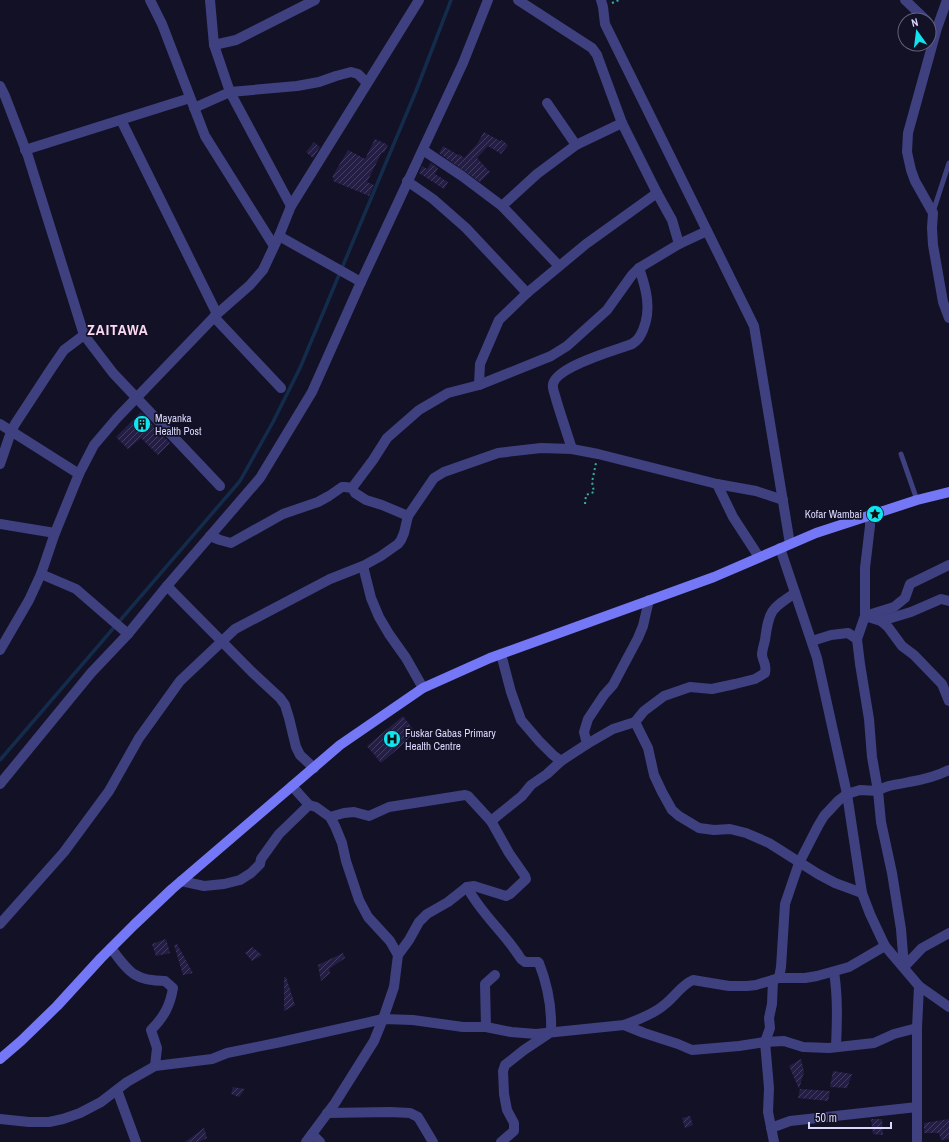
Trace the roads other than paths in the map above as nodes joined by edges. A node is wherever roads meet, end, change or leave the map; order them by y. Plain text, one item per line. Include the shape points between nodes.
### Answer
1 (150, 0) edge
2 (210, 0) edge
3 (315, 0) edge
4 (419, 0) edge
5 (488, 0) edge
6 (518, 0) edge
7 (601, 0) edge
8 (905, 0) edge
9 (947, 0) edge
10 (918, 12) edge
11 (937, 19) edge
12 (214, 45) junction
13 (927, 52) edge
14 (367, 83) junction
15 (0, 86) edge
16 (230, 92) junction
17 (190, 98) junction
18 (547, 103) dead end
19 (194, 108) junction
20 (120, 120) junction
21 (622, 123) junction
22 (576, 145) junction
23 (25, 150) junction
24 (423, 150) junction
25 (949, 164) edge
26 (407, 181) junction
27 (657, 193) junction
28 (291, 206) junction
29 (502, 206) junction
30 (932, 213) junction
31 (707, 231) junction
32 (279, 236) junction
33 (679, 244) junction
34 (274, 246) junction
35 (559, 266) junction
36 (639, 268) junction
37 (357, 280) junction
38 (527, 293) junction
39 (215, 316) junction
40 (949, 318) edge
41 (84, 335) junction
42 (479, 385) junction
43 (282, 388) dead end
44 (136, 398) junction
45 (0, 424) edge
46 (11, 432) junction
47 (572, 449) junction
48 (901, 454) dead end
49 (0, 464) edge
50 (79, 474) junction
51 (718, 484) junction
52 (220, 486) dead end
53 (352, 488) junction
54 (949, 492) edge
55 (783, 500) junction
56 (917, 500) junction
57 (870, 515) junction
58 (408, 516) junction
59 (0, 524) edge
60 (55, 533) junction
61 (210, 536) junction
62 (785, 546) junction
63 (758, 557) junction
64 (949, 565) edge
65 (363, 566) junction
66 (41, 574) junction
67 (167, 586) junction
68 (795, 593) junction
69 (649, 600) junction
70 (949, 601) edge
71 (864, 616) junction
72 (881, 621) junction
73 (125, 632) junction
74 (857, 639) junction
75 (221, 640) junction
76 (812, 641) junction
77 (0, 650) edge
78 (501, 654) junction
79 (423, 688) junction
80 (949, 701) edge
81 (634, 722) junction
82 (586, 744) junction
83 (562, 761) junction
84 (314, 768) junction
85 (949, 770) edge
86 (0, 784) edge
87 (292, 786) junction
88 (878, 791) junction
89 (847, 794) junction
90 (309, 805) junction
91 (330, 817) junction
92 (491, 821) junction
93 (799, 863) junction
94 (181, 881) junction
95 (467, 887) junction
96 (862, 893) junction
97 (0, 924) edge
98 (949, 933) edge
99 (885, 946) junction
100 (111, 948) junction
101 (398, 955) junction
102 (904, 967) junction
103 (834, 972) junction
104 (495, 975) dead end
105 (776, 979) junction
106 (919, 986) junction
107 (949, 1007) edge
108 (383, 1019) junction
109 (624, 1025) junction
110 (486, 1027) junction
111 (917, 1028) junction
112 (551, 1032) junction
113 (765, 1042) junction
114 (836, 1047) junction
115 (0, 1059) edge
116 (155, 1066) junction
117 (117, 1090) junction
118 (917, 1107) junction
119 (327, 1113) junction
120 (0, 1119) edge
121 (771, 1128) junction
122 (309, 1138) edge
123 (136, 1142) edge
124 (320, 1142) edge
125 (433, 1142) edge
126 (501, 1142) edge
127 (774, 1142) edge
128 (917, 1142) edge

1 - 17 street via 162,24
2 - 12 street
3 - 12 street via 236,40
4 - 14 street
5 - 24 street via 463,63
6 - 21 street via 592,48 597,55
7 - 31 street via 605,24
8 - 10 street
9 - 11 street
12 - 16 street
13 - 30 street via 908,133 908,152 915,181
14 - 16 street via 358,74 351,72 297,86
14 - 28 street
15 - 23 street
16 - 19 street
16 - 28 street
17 - 19 street
17 - 20 street
18 - 22 street
19 - 34 street via 205,136
20 - 23 street
20 - 39 street
21 - 22 street
21 - 27 street
22 - 29 street via 537,174
23 - 41 street
24 - 26 street
24 - 29 street
25 - 30 lane
26 - 37 street
26 - 38 street via 433,199 466,228
27 - 33 street via 672,220
27 - 35 street
28 - 32 street
29 - 35 street
30 - 40 street via 933,245 943,302
31 - 33 street
31 - 55 street via 754,326
32 - 34 street
32 - 37 street
33 - 36 street
34 - 39 street via 263,270
35 - 38 street
36 - 42 street via 607,310 567,346 551,356
36 - 47 street via 648,308 646,323 638,340 579,363 564,371 553,383
37 - 61 street via 312,392 260,478
38 - 42 street via 499,320 480,364
39 - 43 street
39 - 44 street
41 - 44 street
41 - 46 street via 64,350
42 - 53 street via 448,393 419,410 387,438
44 - 50 street via 94,445
44 - 52 street
45 - 46 street
46 - 49 street
46 - 50 street
47 - 51 street
47 - 58 street via 542,448 498,453 444,472 434,478
48 - 56 lane
50 - 60 street
51 - 55 street via 756,491
51 - 63 street via 733,516
53 - 58 street via 366,500
53 - 61 street via 342,487 330,496 283,514 231,543
54 - 56 street
55 - 62 street
56 - 57 street
57 - 62 street
57 - 71 street
58 - 65 street via 404,534 398,544
59 - 60 street
60 - 66 street
61 - 67 street
62 - 63 street
62 - 68 street
63 - 69 street via 714,577
64 - 71 street via 910,584 905,598 894,607
65 - 75 street via 330,579 235,629
65 - 79 street via 379,617
66 - 73 street via 76,589
66 - 77 street
67 - 73 street
67 - 75 street
68 - 76 street
68 - 81 street via 770,613 762,656 766,666 765,673 755,679 735,684 712,689 690,687 664,696
69 - 78 street
69 - 82 street via 643,626 614,685 588,719 584,732
70 - 72 street via 941,599
71 - 72 street
71 - 74 street
72 - 80 street via 888,626 902,646 942,684
73 - 86 street
74 - 76 street via 848,633 831,634
74 - 88 street
75 - 84 street via 280,698 290,718 296,747 300,755
75 - 97 street via 180,681 139,738 109,791 64,852
76 - 89 street
78 - 79 street
78 - 83 street via 521,720 539,741
79 - 84 street via 340,745
81 - 82 street via 613,729
81 - 93 street via 648,748 654,775 662,792 672,810 679,816 699,828 730,829 746,833 769,843
82 - 83 street
83 - 92 street
84 - 87 street
85 - 88 street via 919,780 884,787
87 - 90 street
87 - 94 street
88 - 89 street via 860,790
88 - 102 street via 881,822 900,922
89 - 93 street via 824,816
89 - 96 street
90 - 91 street
90 - 94 street via 278,834 260,864 240,880 204,886
91 - 92 street via 354,812 369,816 389,807 465,795
91 - 101 street via 342,843 359,900 368,917 390,941
92 - 95 street via 526,879 506,896 474,886
93 - 96 street via 835,883
93 - 105 street via 785,904 781,967
94 - 100 street
95 - 101 street via 427,914
95 - 112 street via 473,899 521,960 540,963 549,995
96 - 99 street
98 - 102 street via 922,948
99 - 102 street
99 - 103 street via 849,967
100 - 115 street via 57,1006
100 - 116 street via 124,966 136,976 151,981 165,981 173,988 166,1012 151,1030 157,1048
101 - 108 street via 394,987
102 - 106 street
103 - 105 street via 805,978
103 - 114 street
104 - 110 street via 485,984
105 - 109 street via 746,986 693,980 664,1006
105 - 113 street via 768,1018 770,1028
106 - 107 street
106 - 111 street
108 - 110 street
108 - 116 street via 212,1058
108 - 119 street via 370,1047
109 - 112 street
109 - 113 street via 692,1050
110 - 112 street via 536,1034
111 - 114 street via 874,1042
111 - 118 street
112 - 126 street via 524,1050 502,1071 507,1110 514,1123 514,1131
113 - 114 street via 784,1042 803,1047
113 - 121 street
116 - 117 street
117 - 120 street via 80,1113 49,1122
117 - 123 street
118 - 121 street via 790,1121
118 - 128 street
119 - 122 street
119 - 125 street via 410,1113 418,1117
121 - 127 street
122 - 124 street

